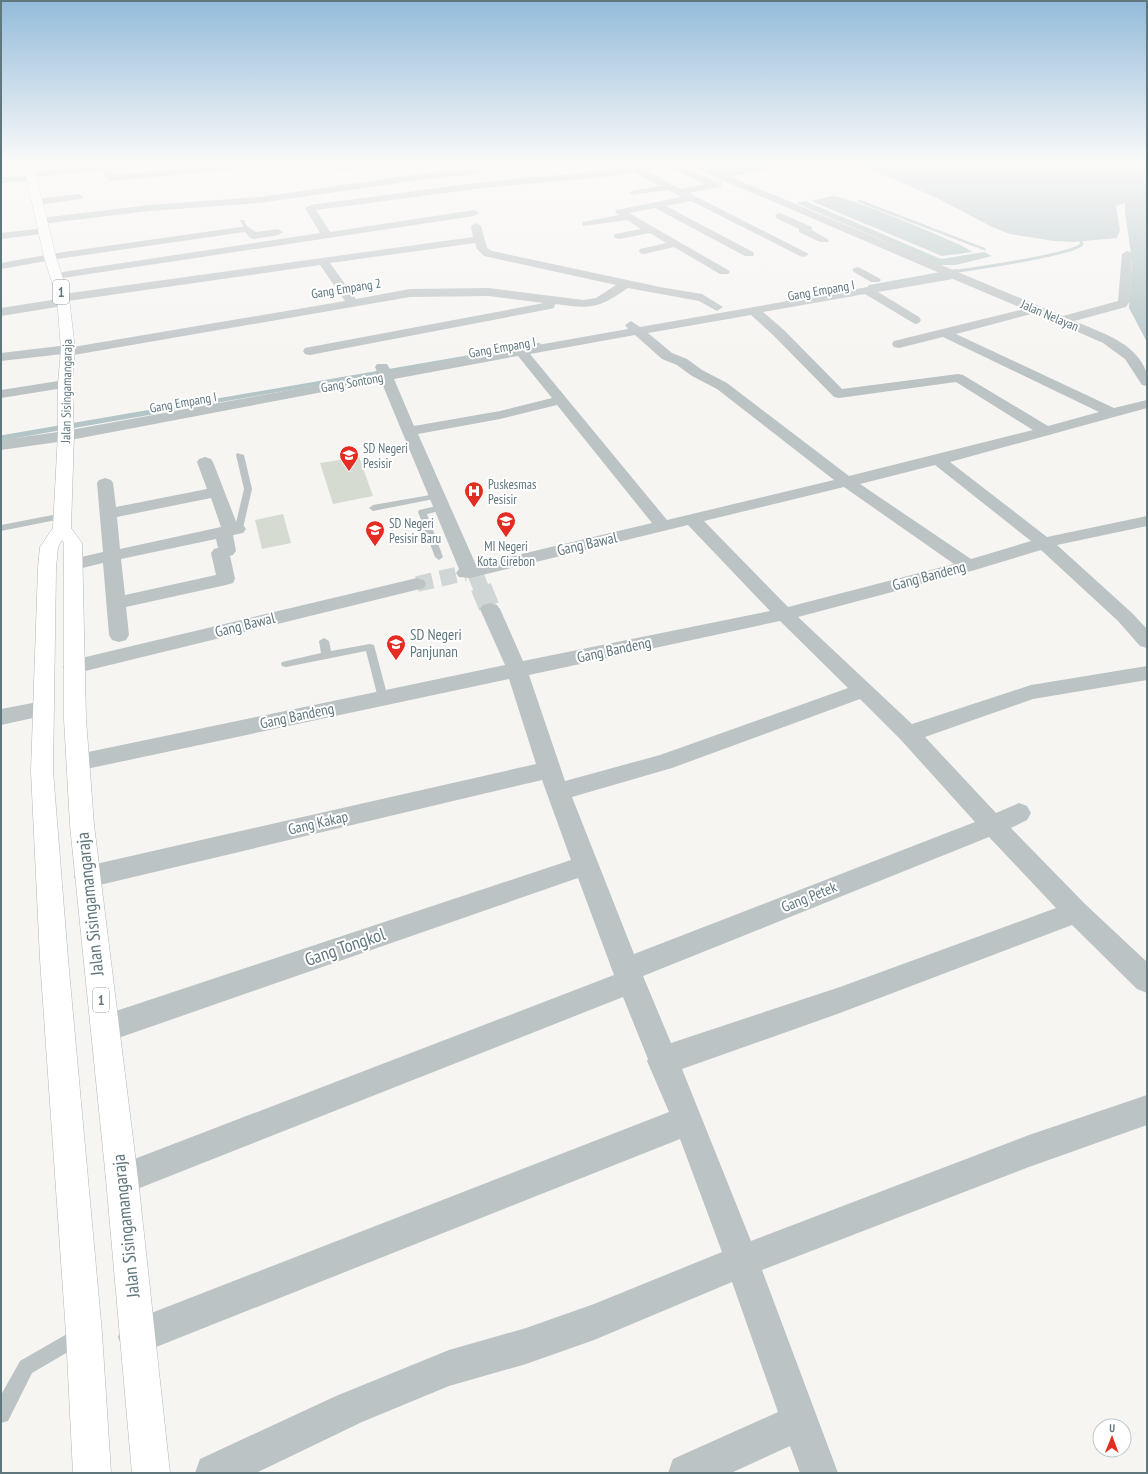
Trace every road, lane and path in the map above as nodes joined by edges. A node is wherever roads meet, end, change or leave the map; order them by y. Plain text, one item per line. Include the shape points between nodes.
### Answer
1 (14, 233) edge
2 (45, 233) edge
3 (197, 233) edge
4 (251, 233) edge
5 (276, 233) edge
6 (290, 233) edge
7 (325, 233) edge
8 (348, 233) edge
9 (478, 233) edge
10 (636, 233) edge
11 (656, 233) edge
12 (709, 233) edge
13 (762, 233) edge
14 (809, 233) edge
15 (854, 233) edge
16 (1, 236) edge
17 (327, 236) junction
18 (619, 236) dead end
19 (479, 239) junction
20 (824, 240) dead end
21 (296, 241) junction
22 (675, 244) junction
23 (644, 251) dead end
24 (749, 254) dead end
25 (804, 254) dead end
26 (1127, 254) dead end
27 (50, 257) junction
28 (322, 260) junction
29 (702, 260) junction
30 (687, 264) dead end
31 (1, 266) edge
32 (858, 270) dead end
33 (724, 272) dead end
34 (946, 272) junction
35 (59, 276) junction
36 (625, 284) junction
37 (871, 285) junction
38 (63, 300) junction
39 (352, 302) junction
40 (561, 302) junction
41 (717, 307) junction
42 (743, 308) junction
43 (1038, 309) junction
44 (1, 312) edge
45 (915, 320) dead end
46 (1063, 320) junction
47 (634, 328) junction
48 (945, 333) junction
49 (899, 344) dead end
50 (68, 350) junction
51 (514, 350) junction
52 (310, 351) dead end
53 (1, 357) edge
54 (384, 371) junction
55 (1147, 382) edge
56 (65, 384) junction
57 (1, 394) edge
58 (561, 400) junction
59 (1147, 404) edge
60 (1114, 414) junction
61 (96, 417) dead end
62 (81, 420) dead end
63 (65, 429) junction
64 (409, 432) junction
65 (1046, 432) junction
66 (1, 445) edge
67 (240, 455) dead end
68 (938, 460) junction
69 (205, 462) dead end
70 (845, 481) junction
71 (105, 483) dead end
72 (217, 492) junction
73 (438, 502) junction
74 (373, 508) dead end
75 (108, 514) junction
76 (692, 519) junction
77 (1147, 521) edge
78 (63, 522) junction
79 (663, 526) junction
80 (1, 528) edge
81 (231, 531) junction
82 (1044, 543) junction
83 (111, 556) junction
84 (439, 557) dead end
85 (74, 564) junction
86 (969, 566) junction
87 (417, 584) tunnel mouth
88 (116, 603) junction
89 (490, 609) tunnel mouth
90 (784, 614) junction
91 (119, 635) dead end
92 (324, 641) dead end
93 (1147, 641) edge
94 (327, 656) junction
95 (286, 664) dead end
96 (73, 667) junction
97 (517, 670) junction
98 (1147, 673) edge
99 (864, 690) junction
100 (383, 698) junction
101 (43, 709) junction
102 (1, 717) edge
103 (909, 734) junction
104 (77, 762) junction
105 (554, 781) junction
106 (1019, 813) dead end
107 (993, 825) junction
108 (586, 865) junction
109 (87, 877) junction
110 (1076, 912) junction
111 (1142, 967) edge
112 (628, 975) junction
113 (104, 1029) junction
114 (662, 1061) junction
115 (1147, 1110) edge
116 (688, 1120) junction
117 (122, 1178) junction
118 (742, 1261) junction
119 (84, 1333) junction
120 (136, 1337) junction
121 (1, 1414) edge
122 (799, 1422) junction
123 (92, 1473) edge
124 (151, 1473) edge
125 (214, 1473) edge
126 (686, 1473) edge
127 (819, 1473) edge

1 - 16 street
2 - 27 highway, Jalan Sisingamangaraja / 1
3 - 27 street
4 - 5 street via 254,236
6 - 21 street
7 - 17 street
8 - 17 street
9 - 19 street
10 - 18 street
11 - 22 street
12 - 24 street
13 - 25 street
14 - 20 street
15 - 34 street, Jalan Nelayan
17 - 21 street
19 - 28 street
19 - 36 street via 482,249 488,254
21 - 35 street
22 - 23 street
22 - 29 street
26 - 46 street via 1122,304
27 - 31 street
27 - 35 highway, Jalan Sisingamangaraja / 1
28 - 38 street
28 - 39 street
29 - 30 street
29 - 33 street
32 - 37 street
34 - 37 street, Gang Empang I
34 - 43 street, Jalan Nelayan
35 - 38 highway, Jalan Sisingamangaraja / 1
36 - 40 street, Gang Empang 2 via 596,303
36 - 41 street via 702,298
37 - 42 street, Gang Empang I
37 - 42 street
37 - 45 street
38 - 44 street
38 - 50 highway, Jalan Sisingamangaraja / 1
39 - 40 street, Gang Empang 2 via 419,293 474,291 507,293
39 - 50 street, Gang Empang 2
40 - 52 street
41 - 42 street, Gang Empang I
41 - 47 street, Gang Empang I
42 - 47 street
42 - 65 street via 779,333 839,394 958,378
43 - 46 street, Jalan Nelayan
43 - 48 street
46 - 55 street, Jalan Nelayan via 1119,346 1130,356
47 - 51 street, Gang Sontong
47 - 70 street via 667,356 722,386
48 - 49 street
48 - 60 street via 982,353
50 - 53 street, Gang Empang 2
50 - 56 highway, Jalan Sisingamangaraja / 1
51 - 54 street, Gang Sontong
51 - 58 street
54 - 61 street, Gang Empang I
54 - 63 street, Gang Sontong
54 - 64 street
56 - 57 street
56 - 63 highway, Jalan Sisingamangaraja / 1
58 - 64 street via 500,415
58 - 79 street
59 - 60 street, Gang Bawal
60 - 65 street, Gang Bawal
62 - 63 street
63 - 66 street
63 - 78 highway, Jalan Sisingamangaraja / 1
64 - 73 street
65 - 68 street, Gang Bawal
67 - 81 lane via 248,489 239,528
68 - 70 street, Gang Bawal
68 - 82 street
69 - 72 street
70 - 76 street, Gang Bawal
70 - 86 street
71 - 75 street
72 - 75 street
72 - 81 street
73 - 74 lane
73 - 79 street, Gang Bawal via 471,572
73 - 84 lane via 422,512
75 - 83 street
76 - 79 street, Gang Bawal
76 - 90 street
77 - 82 street, Gang Bandeng
78 - 80 lane
78 - 85 highway, Jalan Sisingamangaraja / 1 via 72,543
78 - 101 highway via 49,547
81 - 83 street
81 - 88 street via 228,551 220,553 226,579
82 - 86 street, Gang Bandeng
82 - 93 street via 1125,617
83 - 85 street
83 - 88 street
85 - 96 highway, Jalan Sisingamangaraja / 1
86 - 90 street, Gang Bandeng
87 - 96 street, Gang Bawal
88 - 91 street
89 - 97 street
90 - 97 street, Gang Bandeng
90 - 99 street
92 - 94 lane
94 - 95 lane
94 - 100 lane via 370,647
96 - 104 highway, Jalan Sisingamangaraja / 1
97 - 100 street, Gang Bandeng
97 - 105 street
98 - 103 street via 1031,692
99 - 103 street
99 - 105 street, Gang Kakap via 664,762
100 - 104 street, Gang Bandeng
101 - 102 street
101 - 119 highway via 42,771 52,927
103 - 107 street
104 - 109 highway, Jalan Sisingamangaraja / 1
105 - 108 street
105 - 109 street, Gang Kakap
106 - 107 street, Gang Petek
107 - 110 street
107 - 112 street, Gang Petek
108 - 112 street
108 - 113 street, Gang Tongkol
109 - 113 highway, Jalan Sisingamangaraja / 1
110 - 111 street
110 - 114 street via 826,1005
112 - 114 street
112 - 117 street, Gang Petek
113 - 117 highway, Jalan Sisingamangaraja / 1
114 - 116 street
115 - 118 street via 1029,1151
116 - 118 street
116 - 120 street
117 - 120 highway, Jalan Sisingamangaraja / 1
118 - 122 street
118 - 125 street via 594,1322 442,1371 350,1408
119 - 121 lane via 26,1367
119 - 123 highway
120 - 124 highway, Jalan Sisingamangaraja / 1
122 - 126 street
122 - 127 street

